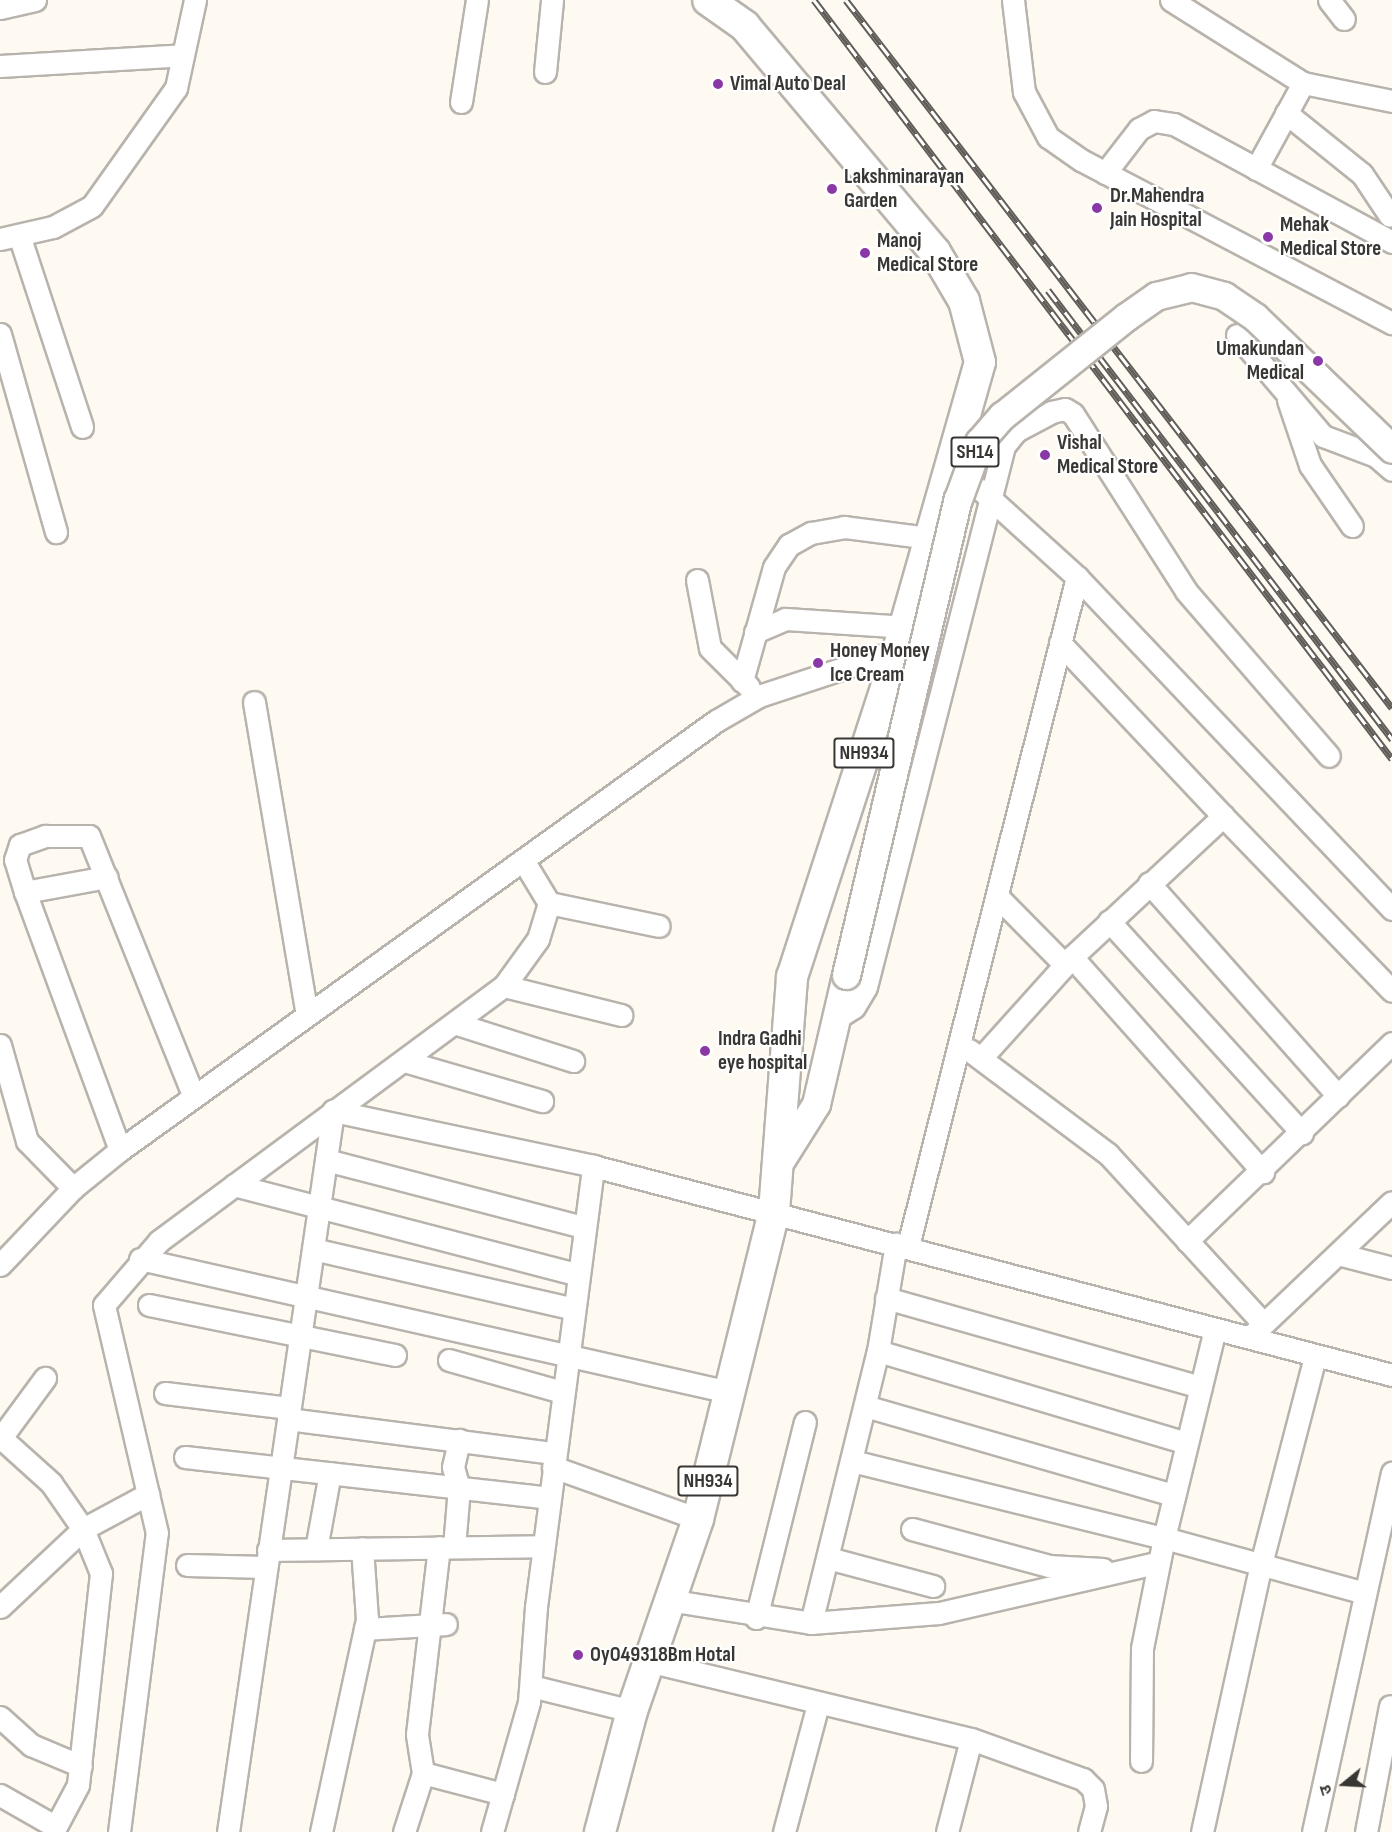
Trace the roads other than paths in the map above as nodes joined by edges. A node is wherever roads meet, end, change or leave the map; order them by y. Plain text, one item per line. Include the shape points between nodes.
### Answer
1 (34, 0) edge
2 (195, 0) edge
3 (477, 0) edge
4 (552, 0) edge
5 (708, 0) edge
6 (1012, 0) edge
7 (1171, 0) edge
8 (1329, 0) edge
9 (0, 8) edge
10 (1344, 19) dead end
11 (183, 55) junction
12 (0, 66) edge
13 (544, 72) dead end
14 (1303, 83) junction
15 (1392, 101) edge
16 (462, 102) dead end
17 (1286, 113) junction
18 (1256, 169) junction
19 (1105, 173) junction
20 (1391, 213) edge
21 (10, 237) edge
22 (1387, 239) edge
23 (1392, 323) edge
24 (0, 334) edge
25 (1237, 335) dead end
26 (1288, 396) junction
27 (82, 427) dead end
28 (1392, 449) edge
29 (951, 462) junction
30 (1392, 470) edge
31 (989, 497) junction
32 (1352, 526) dead end
33 (56, 532) dead end
34 (929, 538) junction
35 (1077, 577) junction
36 (697, 580) dead end
37 (755, 632) junction
38 (901, 638) junction
39 (1060, 643) junction
40 (742, 681) junction
41 (759, 696) junction
42 (254, 702) dead end
43 (1329, 756) dead end
44 (1223, 816) junction
45 (523, 860) junction
46 (107, 877) junction
47 (1149, 883) junction
48 (25, 892) junction
49 (998, 897) junction
50 (549, 903) junction
51 (1392, 909) edge
52 (1109, 921) junction
53 (659, 926) dead end
54 (1069, 961) junction
55 (504, 986) junction
56 (1392, 991) edge
57 (307, 1015) junction
58 (621, 1015) dead end
59 (835, 1019) junction
60 (457, 1024) junction
61 (1392, 1043) edge
62 (0, 1045) edge
63 (962, 1046) junction
64 (982, 1057) junction
65 (404, 1061) junction
66 (573, 1061) dead end
67 (1338, 1096) junction
68 (194, 1097) junction
69 (542, 1101) dead end
70 (333, 1111) junction
71 (1302, 1133) junction
72 (120, 1150) junction
73 (782, 1158) junction
74 (326, 1160) junction
75 (593, 1166) junction
76 (1263, 1172) junction
77 (234, 1185) junction
78 (73, 1188) junction
79 (1392, 1202) edge
80 (319, 1210) junction
81 (774, 1212) junction
82 (583, 1227) junction
83 (1187, 1241) junction
84 (902, 1244) junction
85 (313, 1249) junction
86 (1338, 1254) junction
87 (140, 1259) junction
88 (0, 1264) edge
89 (1392, 1268) edge
90 (576, 1274) junction
91 (306, 1298) junction
92 (886, 1298) junction
93 (149, 1305) dead end
94 (571, 1308) junction
95 (1215, 1329) junction
96 (1256, 1330) junction
97 (300, 1334) junction
98 (878, 1351) junction
99 (566, 1353) junction
100 (395, 1355) dead end
101 (1316, 1357) junction
102 (449, 1360) dead end
103 (1392, 1375) edge
104 (45, 1378) dead end
105 (1201, 1387) junction
106 (562, 1392) junction
107 (729, 1392) junction
108 (165, 1393) dead end
109 (865, 1406) junction
110 (289, 1413) junction
111 (806, 1422) dead end
112 (0, 1438) edge
113 (459, 1440) junction
114 (1187, 1443) junction
115 (185, 1457) dead end
116 (554, 1460) junction
117 (852, 1461) junction
118 (280, 1468) junction
119 (330, 1473) junction
120 (1392, 1473) edge
121 (459, 1488) junction
122 (148, 1494) junction
123 (1174, 1495) junction
124 (549, 1498) junction
125 (698, 1519) junction
126 (83, 1529) junction
127 (912, 1529) dead end
128 (1164, 1538) junction
129 (543, 1546) junction
130 (447, 1547) junction
131 (362, 1548) junction
132 (316, 1549) junction
133 (267, 1558) junction
134 (828, 1558) junction
135 (1156, 1563) junction
136 (1261, 1564) junction
137 (187, 1565) dead end
138 (1125, 1570) junction
139 (933, 1586) dead end
140 (1362, 1592) junction
141 (668, 1600) junction
142 (0, 1606) edge
143 (756, 1617) junction
144 (811, 1623) junction
145 (438, 1624) junction
146 (365, 1629) junction
147 (648, 1661) junction
148 (531, 1686) junction
149 (818, 1704) junction
150 (1390, 1706) dead end
151 (632, 1712) junction
152 (0, 1717) edge
153 (971, 1739) junction
154 (1141, 1761) dead end
155 (81, 1766) junction
156 (423, 1773) junction
157 (502, 1794) junction
158 (0, 1795) edge
159 (55, 1829) edge
160 (119, 1832) edge
161 (228, 1832) edge
162 (321, 1832) edge
163 (404, 1832) edge
164 (492, 1832) edge
165 (600, 1832) edge
166 (784, 1832) edge
167 (947, 1832) edge
168 (1089, 1832) edge
169 (1202, 1832) edge
170 (1313, 1832) edge
171 (1366, 1832) edge

1 - 9 street
2 - 11 street
3 - 16 street
4 - 13 street
5 - 29 highway, NH934 via 760,44 919,231 964,301 980,362 976,391
6 - 19 street via 1029,101 1048,137
7 - 14 street
8 - 10 street
11 - 12 street
11 - 21 street via 176,88 92,206 53,227
14 - 15 street
14 - 17 street
17 - 18 street
17 - 20 street via 1362,174
18 - 19 street via 1174,124 1154,121 1139,129
18 - 22 street
19 - 23 street
20 - 22 street
21 - 27 street
24 - 33 street
25 - 26 street
26 - 30 street via 1323,436 1376,456
26 - 32 street via 1310,465
28 - 59 main road, SH14, bridge via 1255,317 1224,296 1191,287 1156,296 1002,416 979,442 958,499
29 - 31 street
29 - 34 highway, NH934
31 - 35 street
31 - 43 street via 1004,446 1016,431 1051,412 1065,409 1073,414 1186,591
31 - 59 street via 866,987 854,1007
34 - 37 street via 844,527 811,533 789,545 774,567
34 - 38 highway, NH934
35 - 39 street
35 - 51 street
36 - 40 street via 710,648
37 - 38 street via 785,619
37 - 40 street
38 - 41 street
38 - 73 highway, NH934 via 792,977
39 - 44 street
39 - 49 street
40 - 41 street
41 - 45 street
42 - 57 street
44 - 47 street
44 - 56 street
45 - 50 street
45 - 57 street
46 - 48 street
46 - 48 street via 88,836 45,836 16,852
46 - 68 street
47 - 52 street
47 - 67 street
48 - 72 street
49 - 54 street
49 - 63 street
50 - 53 street
50 - 55 street via 538,939
52 - 54 street
52 - 71 street
54 - 64 street
54 - 76 street
55 - 58 street
55 - 60 street
57 - 68 street
59 - 73 main road, SH14 via 816,1104
60 - 65 street
60 - 66 street
61 - 67 street
62 - 78 street via 27,1142
63 - 64 street
63 - 84 street
64 - 83 street via 1108,1154
65 - 69 street
65 - 70 street
67 - 71 street
68 - 72 street
70 - 74 street
70 - 75 street
70 - 77 street
71 - 76 street
72 - 78 street
73 - 81 highway, NH934
74 - 80 street
74 - 82 street
75 - 81 street
75 - 82 street
76 - 83 street
77 - 80 street
77 - 87 street
78 - 88 street
79 - 86 street
80 - 85 street
80 - 90 street
81 - 84 street
81 - 107 highway, NH934
82 - 90 street
83 - 96 street
84 - 92 street
84 - 95 street
85 - 91 street
85 - 94 street
86 - 89 street
86 - 96 street
87 - 91 street
87 - 122 street via 104,1305
90 - 94 street
91 - 97 street
91 - 99 street
92 - 98 street
92 - 105 street
93 - 97 street
94 - 99 street
95 - 96 street
95 - 105 street
96 - 101 street
97 - 100 street
97 - 110 street
98 - 109 street
98 - 114 street
99 - 106 street
99 - 107 street
101 - 103 street
101 - 136 street
102 - 106 street
104 - 112 street
105 - 114 street
106 - 116 street
107 - 125 highway, NH934
108 - 110 street
109 - 117 street
109 - 123 street
110 - 113 street
110 - 118 street
111 - 143 street
112 - 126 street via 51,1483
113 - 116 street
113 - 121 street via 453,1467
114 - 123 street
115 - 118 street
116 - 124 street
116 - 125 street
117 - 128 street
117 - 134 street
118 - 119 street
118 - 133 street
119 - 121 street
119 - 132 street
120 - 140 street
121 - 124 street
121 - 130 street
122 - 126 street
122 - 160 street via 157,1533 156,1575
123 - 128 street
124 - 129 street
125 - 141 highway, NH934
126 - 142 street
126 - 155 street via 101,1573
127 - 138 street via 1049,1566
128 - 135 street
128 - 136 street
129 - 130 street
129 - 148 street
130 - 131 street
130 - 145 street
131 - 132 street
131 - 146 street
132 - 133 street
133 - 137 street
133 - 161 street
134 - 139 street
134 - 144 street
135 - 138 street
135 - 154 street via 1142,1648
136 - 140 street
136 - 169 street
138 - 144 street via 939,1613
140 - 170 street
141 - 143 street
141 - 147 highway, NH934
143 - 144 street
145 - 146 street
145 - 156 street via 417,1734
146 - 162 street
147 - 149 street
147 - 151 highway, NH934
148 - 151 street
148 - 157 street
149 - 153 street
149 - 166 street
150 - 171 street
151 - 165 highway, NH934
152 - 155 street via 31,1745
153 - 167 street
153 - 168 street via 1083,1779 1093,1789 1096,1806
155 - 159 street via 78,1785
156 - 157 street
156 - 163 street
157 - 164 street
158 - 159 street

